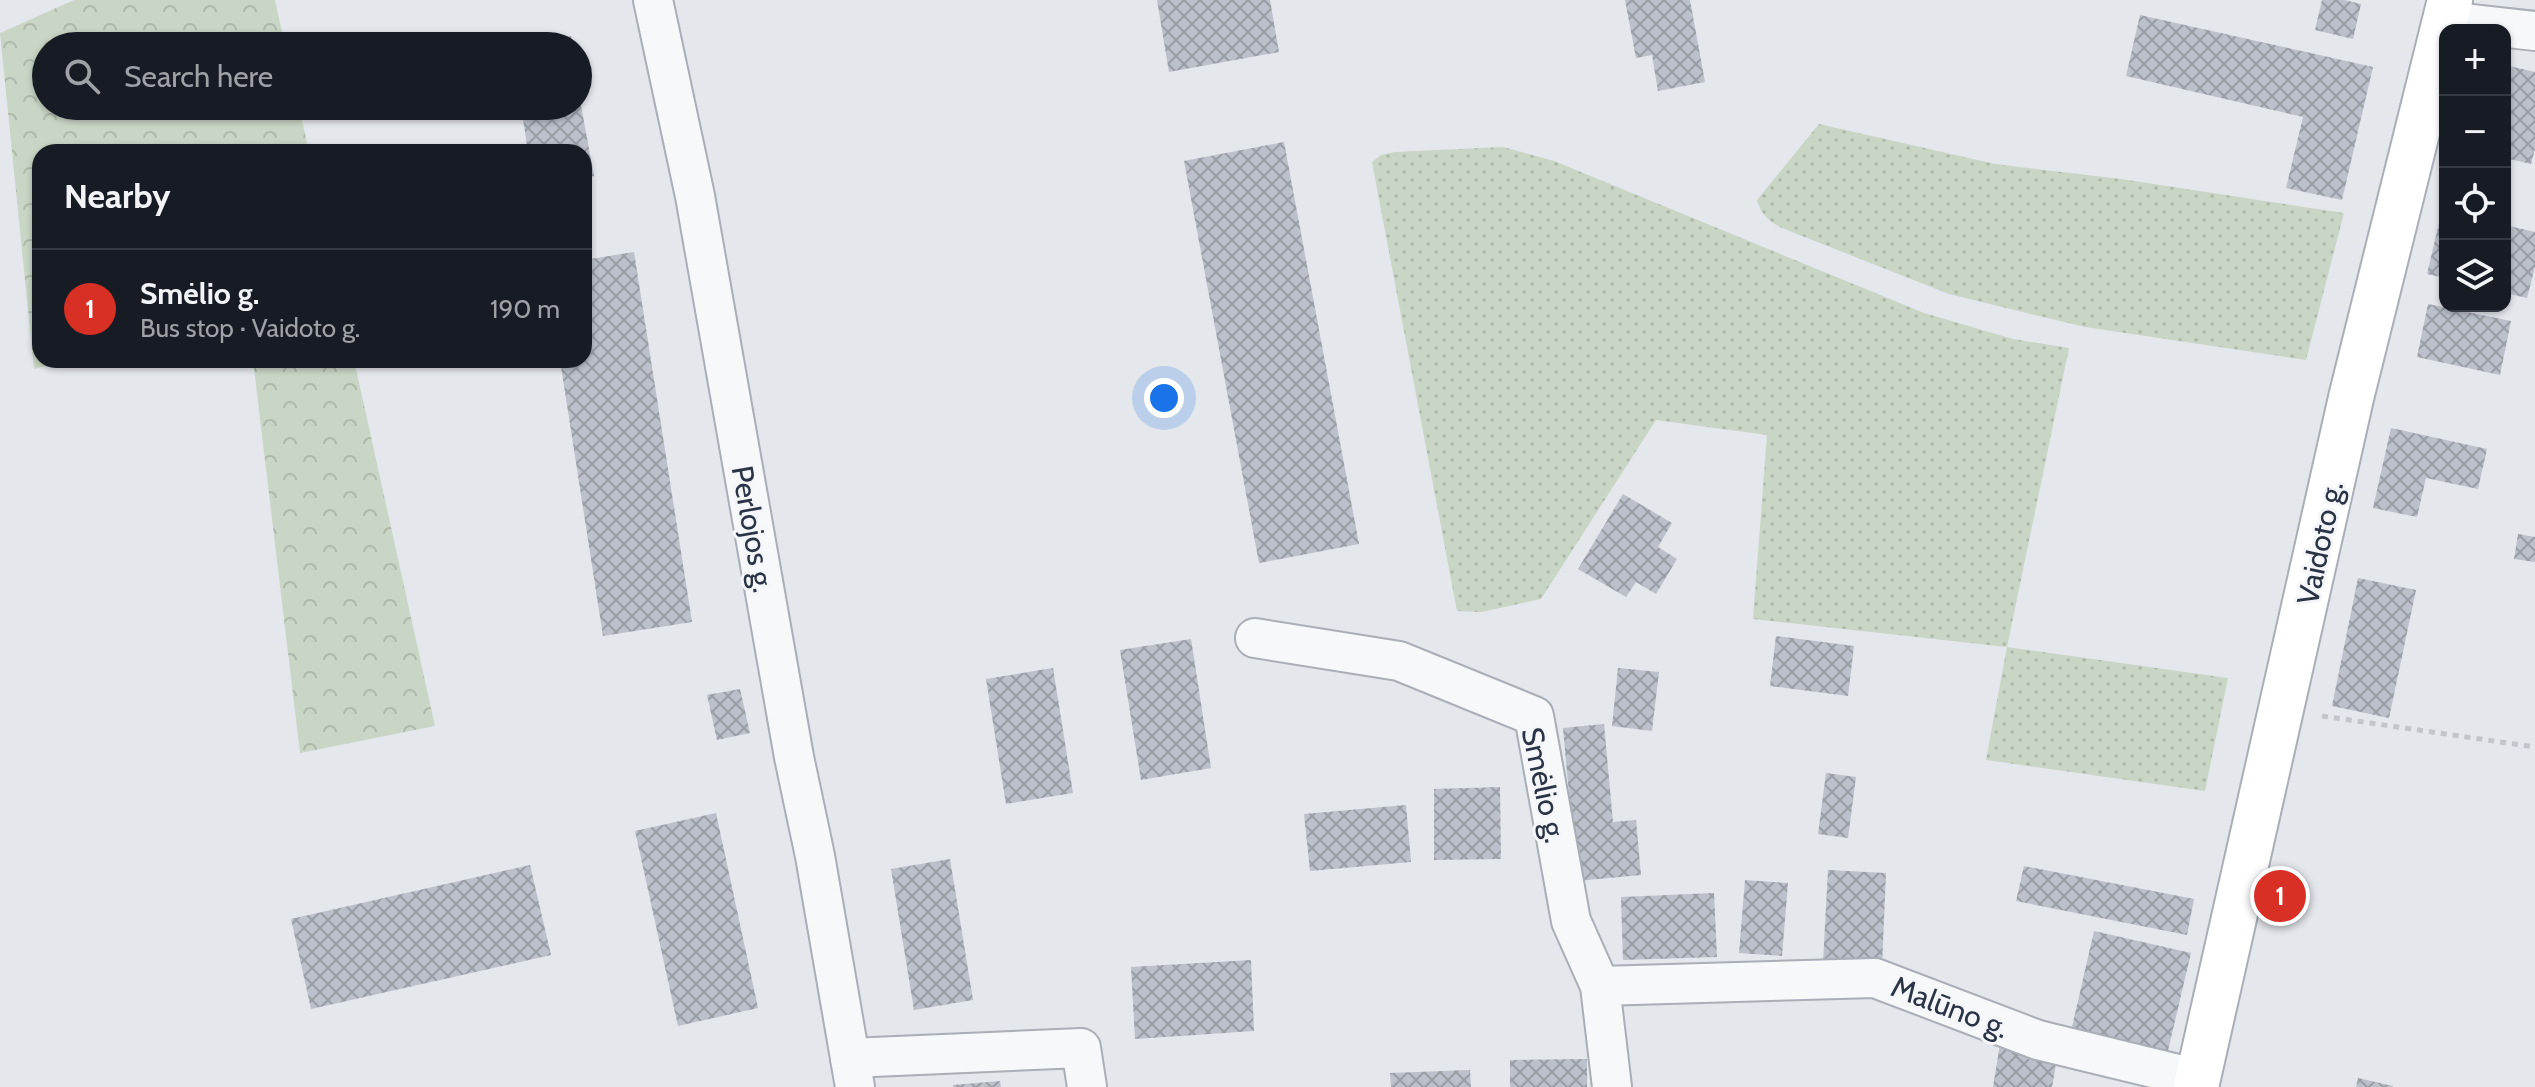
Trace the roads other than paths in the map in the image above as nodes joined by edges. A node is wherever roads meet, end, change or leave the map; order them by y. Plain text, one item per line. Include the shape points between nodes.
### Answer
1 (653, 0) edge
2 (2448, 10) edge
3 (2535, 31) edge
4 (1255, 638) dead end
5 (1600, 986) junction
6 (852, 1073) edge
7 (2197, 1083) edge
8 (1087, 1087) edge
9 (1612, 1087) edge

1 - 6 street, Perlojos g. via 695,196
2 - 3 street
2 - 7 main road, Vaidoto g. via 2351,398
4 - 5 street, Smėlio g. via 1399,661 1534,716 1571,921
5 - 7 street, Malūno g. via 1875,978 2038,1040
5 - 9 street, Smėlio g.
6 - 8 street, Perlojos g. via 1081,1048

